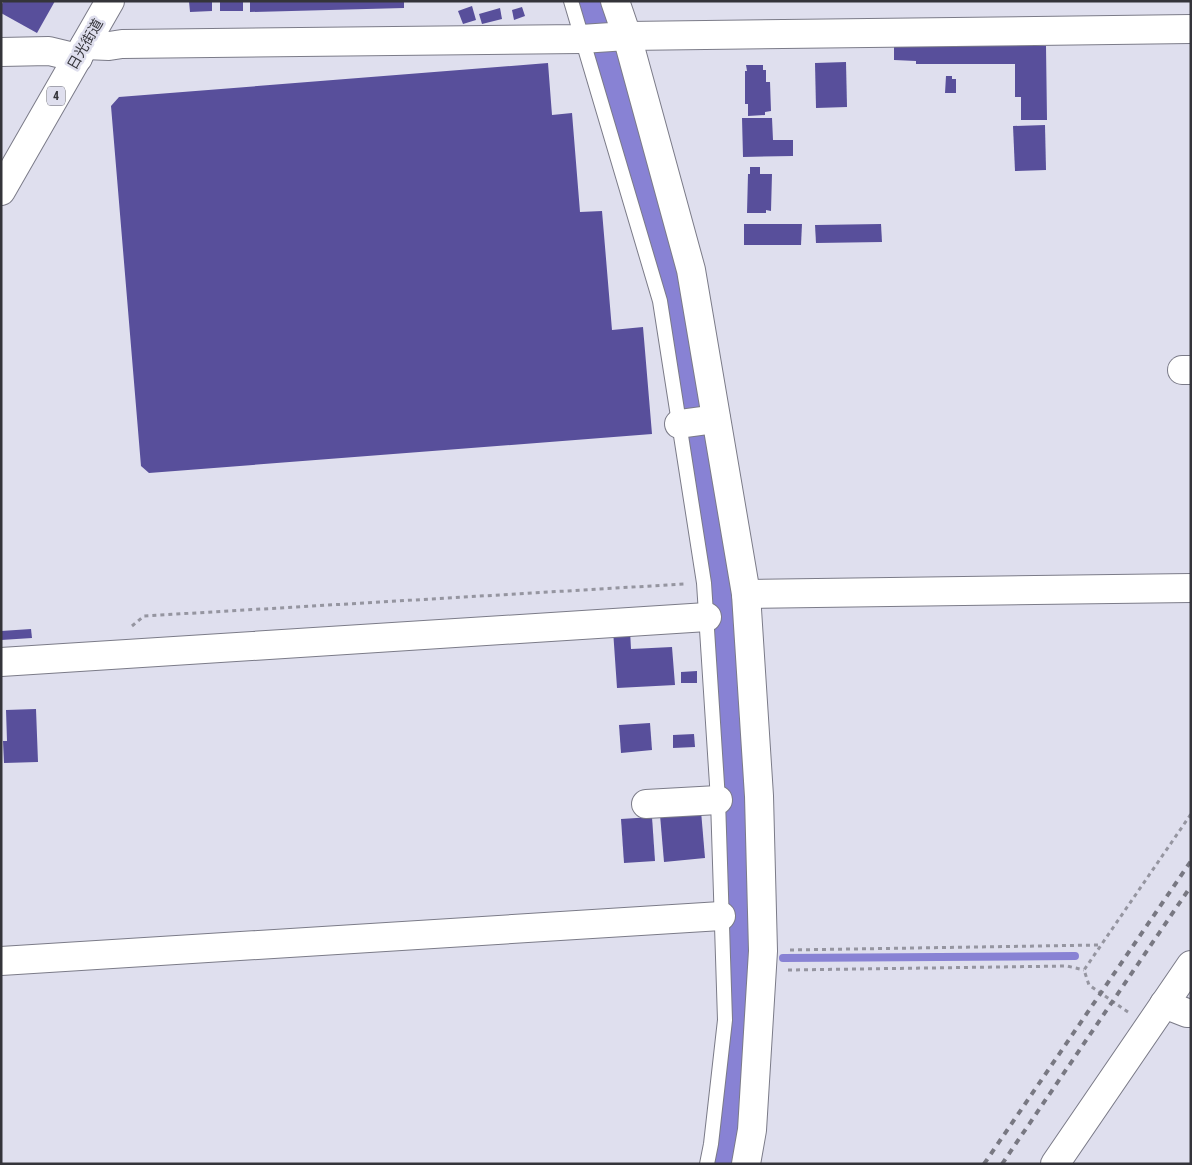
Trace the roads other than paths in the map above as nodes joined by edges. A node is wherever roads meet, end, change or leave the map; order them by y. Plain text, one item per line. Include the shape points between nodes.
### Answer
1 (110, 1) edge
2 (571, 1) edge
3 (615, 1) edge
4 (1191, 29) edge
5 (627, 36) junction
6 (581, 39) junction
7 (82, 51) junction
8 (1, 52) edge
9 (1, 191) edge
10 (716, 419) junction
11 (679, 424) junction
12 (1191, 588) edge
13 (746, 594) junction
14 (707, 617) junction
15 (1, 662) edge
16 (718, 800) junction
17 (646, 804) dead end
18 (721, 916) junction
19 (1, 961) edge
20 (1191, 965) edge
21 (1164, 1004) junction
22 (1191, 1013) edge
23 (707, 1164) edge
24 (746, 1164) edge
25 (1055, 1164) edge

1 - 7 main road, 日光街道 / 4
2 - 6 lane
3 - 5 main road
4 - 5 main road
5 - 6 main road
5 - 10 main road via 691,270
6 - 7 main road via 122,44
6 - 11 lane via 660,301
7 - 8 main road
7 - 9 main road, 日光街道 / 4
10 - 11 main road
10 - 13 main road
11 - 14 lane
12 - 13 main road
13 - 24 main road via 759,796 762,960 752,1130
14 - 15 main road
14 - 16 lane
16 - 17 main road
16 - 18 lane
18 - 19 main road
18 - 23 lane via 724,1020
20 - 21 main road
21 - 22 main road
21 - 25 main road

